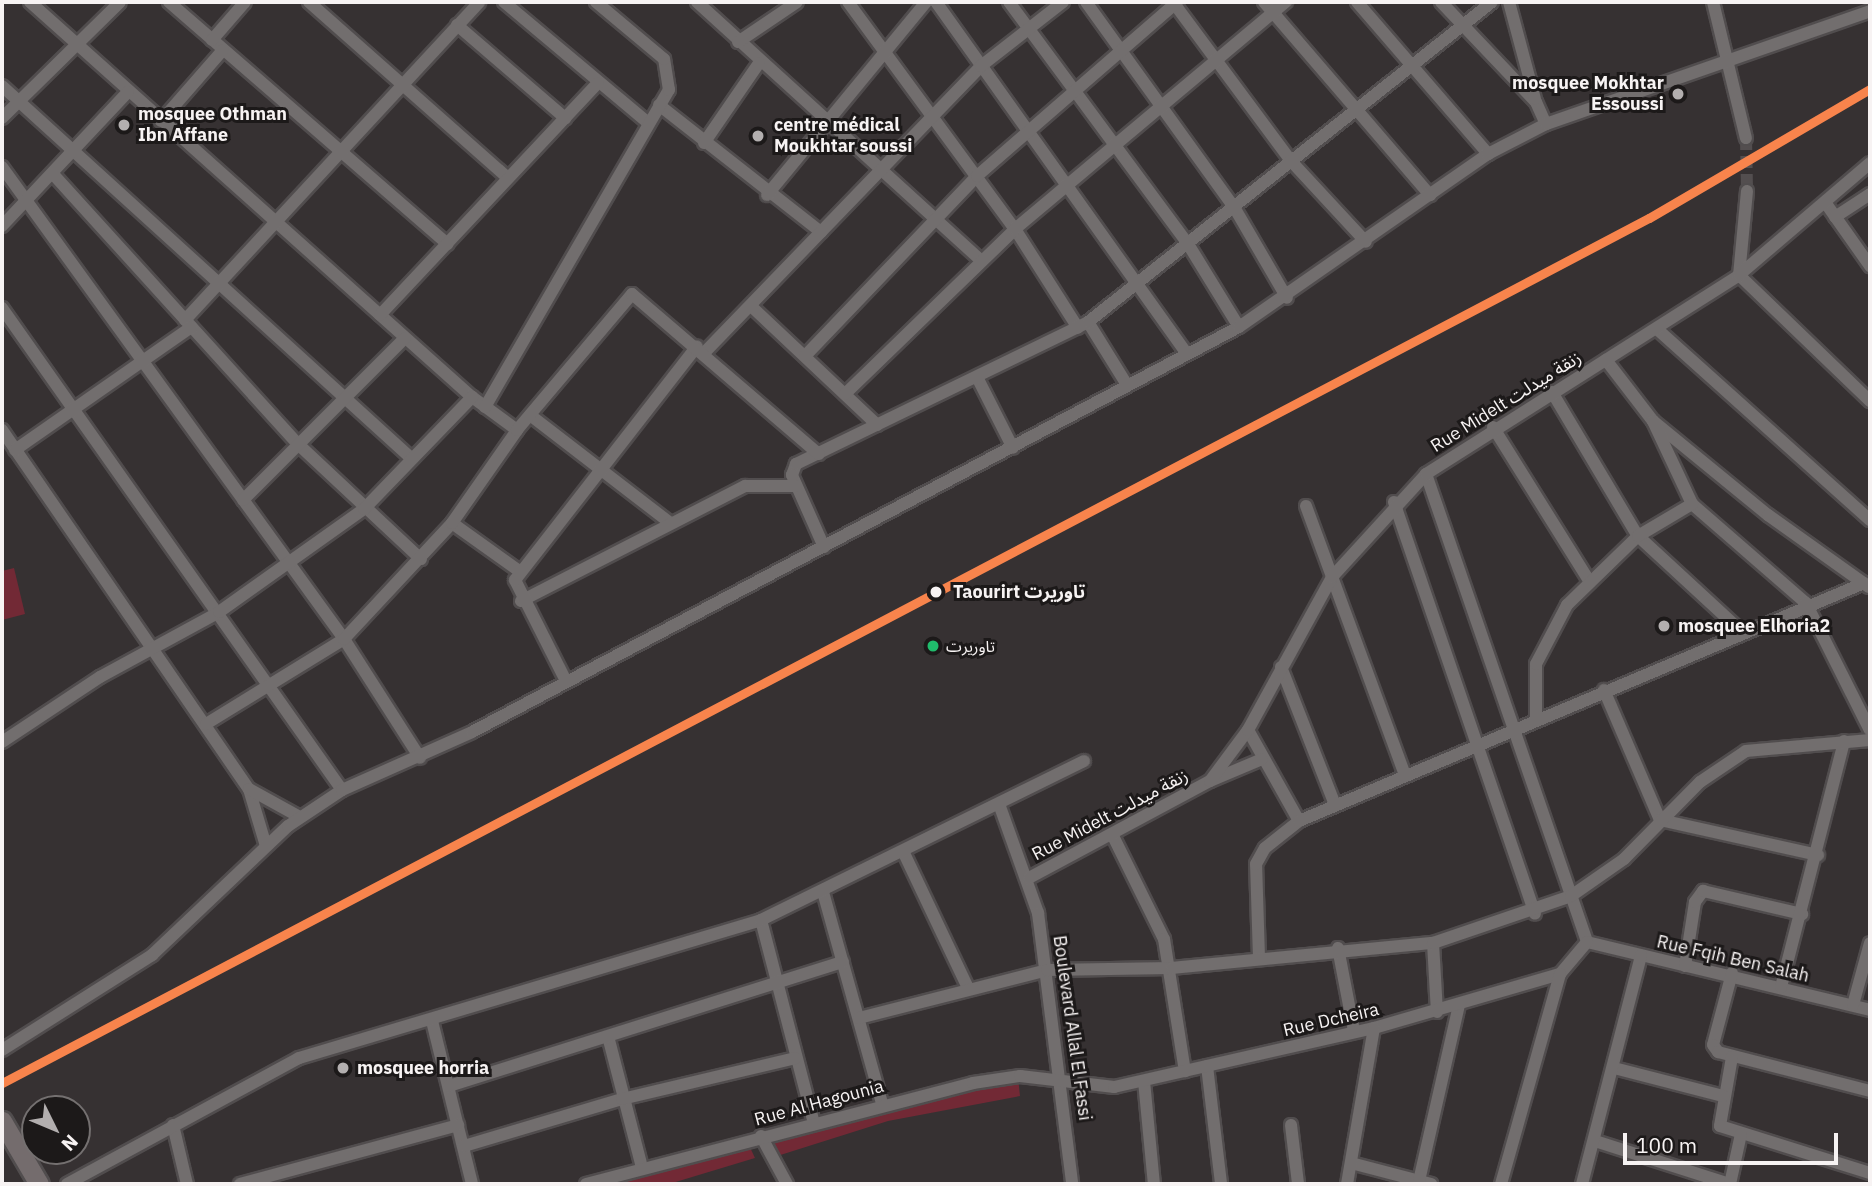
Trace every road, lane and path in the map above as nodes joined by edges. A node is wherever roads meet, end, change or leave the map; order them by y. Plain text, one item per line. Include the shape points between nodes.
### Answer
1 (31, 2) edge
2 (120, 2) edge
3 (169, 2) edge
4 (244, 2) edge
5 (309, 2) edge
6 (479, 2) edge
7 (504, 2) edge
8 (596, 2) edge
9 (697, 2) edge
10 (797, 2) edge
11 (848, 2) edge
12 (926, 2) edge
13 (936, 2) edge
14 (1009, 2) edge
15 (1063, 2) edge
16 (1086, 2) edge
17 (1264, 2) edge
18 (1286, 2) edge
19 (1357, 2) edge
20 (1441, 2) edge
21 (1492, 2) edge
22 (1509, 2) edge
23 (1713, 2) edge
24 (1175, 3) edge
25 (1870, 11) edge
26 (1273, 13) junction
27 (457, 25) junction
28 (1458, 26) junction
29 (1029, 29) junction
30 (212, 40) junction
31 (738, 42) junction
32 (76, 44) junction
33 (883, 49) junction
34 (223, 50) junction
35 (1121, 50) junction
36 (1730, 59) junction
37 (1219, 60) junction
38 (759, 63) junction
39 (1408, 64) junction
40 (981, 66) junction
41 (598, 83) junction
42 (402, 85) junction
43 (2, 86) edge
44 (1072, 90) junction
45 (128, 92) junction
46 (19, 102) junction
47 (1536, 102) junction
48 (1163, 104) junction
49 (659, 105) junction
50 (1355, 109) junction
51 (931, 116) junction
52 (2, 118) edge
53 (565, 118) junction
54 (161, 121) junction
55 (647, 122) junction
56 (823, 122) junction
57 (1546, 124) junction
58 (1029, 129) junction
59 (1746, 138) tunnel mouth
60 (704, 143) junction
61 (1116, 144) junction
62 (74, 150) junction
63 (341, 152) junction
64 (1488, 154) junction
65 (1291, 161) junction
66 (1870, 163) edge
67 (2, 167) edge
68 (879, 170) junction
69 (53, 174) junction
70 (506, 176) junction
71 (977, 176) junction
72 (1067, 185) junction
73 (1747, 191) tunnel mouth
74 (1870, 194) edge
75 (767, 195) junction
76 (1430, 195) junction
77 (26, 200) junction
78 (1827, 205) junction
79 (1234, 207) junction
80 (1835, 217) junction
81 (936, 218) junction
82 (278, 223) junction
83 (2, 226) edge
84 (1015, 229) junction
85 (821, 232) junction
86 (1366, 242) junction
87 (447, 244) junction
88 (1188, 244) junction
89 (982, 261) junction
90 (1870, 266) edge
91 (1739, 275) junction
92 (221, 282) junction
93 (1138, 286) junction
94 (1287, 298) junction
95 (752, 306) junction
96 (2, 308) edge
97 (380, 315) junction
98 (188, 323) junction
99 (1083, 325) junction
100 (1239, 327) junction
101 (1657, 329) junction
102 (405, 338) junction
103 (700, 350) junction
104 (1187, 354) junction
105 (805, 356) junction
106 (1606, 360) junction
107 (143, 362) junction
108 (978, 379) junction
109 (1127, 385) junction
110 (1552, 392) junction
111 (845, 394) junction
112 (347, 396) junction
113 (472, 397) junction
114 (1870, 401) edge
115 (485, 407) junction
116 (76, 409) junction
117 (530, 415) junction
118 (1653, 421) junction
119 (877, 425) junction
120 (1493, 427) junction
121 (2, 430) edge
122 (517, 430) junction
123 (299, 445) junction
124 (1013, 447) junction
125 (15, 450) junction
126 (819, 454) junction
127 (412, 459) junction
128 (600, 468) junction
129 (1426, 474) junction
130 (796, 486) junction
131 (243, 500) junction
132 (1394, 502) junction
133 (1692, 504) junction
134 (1852, 504) junction
135 (1306, 506) dead end
136 (1870, 506) edge
137 (364, 509) junction
138 (1870, 520) edge
139 (669, 522) junction
140 (452, 523) junction
141 (1638, 537) junction
142 (824, 547) junction
143 (421, 559) junction
144 (288, 563) junction
145 (519, 571) junction
146 (1332, 578) junction
147 (1590, 582) junction
148 (1867, 585) edge
149 (521, 601) junction
150 (1807, 604) junction
151 (219, 612) junction
152 (1740, 630) junction
153 (344, 639) junction
154 (155, 650) junction
155 (1281, 667) junction
156 (566, 681) junction
157 (270, 685) junction
158 (1604, 690) junction
159 (1536, 717) junction
160 (206, 724) junction
161 (1517, 725) junction
162 (2, 729) edge
163 (1248, 730) junction
164 (1870, 730) edge
165 (19, 731) junction
166 (1870, 740) edge
167 (1844, 741) junction
168 (2, 742) edge
169 (1477, 742) junction
170 (420, 758) junction
171 (1262, 759) junction
172 (1084, 761) dead end
173 (1404, 772) junction
174 (1210, 781) junction
175 (249, 789) junction
176 (342, 790) junction
177 (1334, 802) junction
178 (999, 804) junction
179 (300, 817) junction
180 (1660, 820) junction
181 (1298, 821) junction
182 (1113, 836) junction
183 (266, 846) junction
184 (903, 851) junction
185 (1818, 855) junction
186 (1029, 878) junction
187 (823, 892) junction
188 (1571, 896) junction
189 (1535, 913) junction
190 (1802, 914) junction
191 (761, 920) junction
192 (1587, 942) junction
193 (1433, 943) junction
194 (1870, 943) edge
195 (1338, 948) junction
196 (1641, 956) junction
197 (1259, 958) junction
198 (844, 962) junction
199 (1685, 966) junction
200 (1172, 968) junction
201 (1047, 970) junction
202 (1732, 973) junction
203 (1560, 974) junction
204 (775, 984) junction
205 (1781, 987) junction
206 (968, 988) junction
207 (1459, 1005) junction
208 (1853, 1005) junction
209 (1870, 1010) edge
210 (1437, 1012) junction
211 (859, 1018) junction
212 (432, 1021) junction
213 (1374, 1028) junction
214 (1354, 1031) junction
215 (609, 1040) junction
216 (2, 1050) edge
217 (1732, 1057) junction
218 (795, 1058) junction
219 (1207, 1066) junction
220 (1614, 1068) junction
221 (1185, 1071) junction
222 (1144, 1081) junction
223 (1064, 1085) junction
224 (449, 1086) junction
225 (1870, 1091) edge
226 (1724, 1096) junction
227 (622, 1098) junction
228 (882, 1104) junction
229 (2, 1121) edge
230 (814, 1124) junction
231 (173, 1125) junction
232 (458, 1125) junction
233 (1291, 1125) dead end
234 (1741, 1134) junction
235 (761, 1136) junction
236 (1595, 1141) junction
237 (464, 1146) junction
238 (1350, 1163) junction
239 (642, 1168) junction
240 (1870, 1173) edge
241 (1425, 1183) edge
242 (38, 1184) edge
243 (67, 1184) edge
244 (187, 1184) edge
245 (240, 1184) edge
246 (472, 1184) edge
247 (586, 1184) edge
248 (787, 1184) edge
249 (1072, 1184) edge
250 (1154, 1184) edge
251 (1221, 1184) edge
252 (1298, 1184) edge
253 (1347, 1184) edge
254 (1502, 1184) edge
255 (1582, 1184) edge
256 (1730, 1184) edge

1 - 32 street
2 - 32 street
3 - 30 street
4 - 30 street
5 - 42 street
6 - 27 street
7 - 41 street
8 - 49 street via 664,59 671,80
9 - 31 street
10 - 31 street
11 - 33 street
12 - 33 street
13 - 40 street
14 - 29 street
15 - 29 street
16 - 35 street
17 - 26 street
18 - 26 street
19 - 39 street
20 - 28 street
21 - 28 street
22 - 47 street
23 - 36 street
24 - 35 street
24 - 37 street
25 - 36 street
26 - 37 street
26 - 50 street
27 - 42 street
27 - 53 street
28 - 39 street
28 - 47 street
29 - 40 street
29 - 44 street
30 - 34 street
31 - 38 street
32 - 45 street
32 - 46 street
33 - 51 street
33 - 56 street
34 - 54 street
34 - 63 street
35 - 44 street
35 - 48 street
36 - 57 street
36 - 59 street
37 - 48 street
37 - 65 street
38 - 56 street
38 - 60 street
39 - 50 street
39 - 64 street
40 - 51 street
40 - 58 street
41 - 53 street
41 - 55 street
42 - 63 street
42 - 70 street
43 - 46 street
44 - 58 street
44 - 61 street
45 - 54 street
45 - 62 street
46 - 52 street
46 - 62 street
47 - 57 street
48 - 61 street
48 - 79 street
49 - 55 street
49 - 60 street
50 - 65 street
50 - 76 street
51 - 68 street
51 - 71 street
53 - 70 street
54 - 82 street
55 - 115 street
56 - 68 street
56 - 75 street
57 - 64 street
58 - 71 street
58 - 72 street
60 - 75 street
61 - 72 street
61 - 88 street
62 - 69 street
62 - 92 street
63 - 82 street
63 - 87 street
64 - 76 street
65 - 79 street
65 - 86 street
66 - 78 street, Rue Midelt زنقة ميدلت
67 - 77 street
68 - 81 street
68 - 85 street
69 - 77 street
69 - 98 street
70 - 87 street
71 - 81 street
71 - 84 street
72 - 84 street
72 - 93 street
73 - 91 street
74 - 80 street
75 - 85 street
76 - 86 street
77 - 83 street
77 - 107 street
78 - 80 street
78 - 91 street, Rue Midelt زنقة ميدلت
79 - 88 street
79 - 94 street
80 - 90 street
81 - 89 street
81 - 105 street
82 - 92 street
82 - 97 street
84 - 89 street
84 - 99 street
85 - 95 street
86 - 94 street
87 - 97 street
88 - 93 street
88 - 100 street
89 - 111 street
91 - 101 street, Rue Midelt زنقة ميدلت
91 - 114 street
92 - 98 street
92 - 112 street
93 - 99 street
93 - 104 street
94 - 100 street
95 - 103 street
95 - 105 street
96 - 116 street
97 - 102 street
98 - 107 street
98 - 123 street
99 - 108 street
99 - 109 street
100 - 104 street
101 - 106 street, Rue Midelt زنقة ميدلت
101 - 134 street
102 - 112 street
102 - 113 street
103 - 117 street via 632,294
103 - 126 street
103 - 128 street
104 - 109 street
105 - 111 street
106 - 110 street, Rue Midelt زنقة ميدلت
106 - 118 street
107 - 116 street
107 - 131 street
108 - 119 street
108 - 124 street
109 - 124 street
110 - 120 street, Rue Midelt زنقة ميدلت
110 - 141 street
111 - 119 street
112 - 123 street
112 - 127 street
113 - 115 street
113 - 127 street
115 - 122 street
116 - 125 street
116 - 151 street
117 - 122 street
117 - 128 street
118 - 133 street
118 - 148 street
119 - 126 street
120 - 129 street, Rue Midelt زنقة ميدلت
120 - 147 street
121 - 125 street
122 - 140 street
123 - 131 street
123 - 137 street
124 - 142 street
125 - 154 street
126 - 130 street via 796,464
127 - 137 street
128 - 139 street
128 - 145 street
129 - 132 street, Rue Midelt زنقة ميدلت
129 - 161 street
130 - 139 street via 745,486
130 - 142 street
131 - 144 street
132 - 146 street, Rue Midelt زنقة ميدلت
132 - 169 street
133 - 141 street
133 - 150 street
134 - 136 street
134 - 138 street
135 - 146 street
137 - 143 street
137 - 144 street
139 - 149 street
140 - 143 street
140 - 145 street
141 - 147 street
141 - 152 street
142 - 156 street
143 - 153 street
144 - 151 street
144 - 153 street
145 - 149 street via 514,584
146 - 155 street, Rue Midelt زنقة ميدلت
146 - 173 street
147 - 159 street via 1548,634 1536,664
148 - 150 street
149 - 156 street
150 - 152 street
150 - 164 street
151 - 154 street
151 - 157 street
152 - 158 street
153 - 157 street
153 - 170 street
154 - 160 street
154 - 165 street via 100,677
155 - 163 street, Rue Midelt زنقة ميدلت
155 - 177 street
156 - 170 street
157 - 160 street
157 - 176 street
158 - 159 street
158 - 180 street
159 - 161 street
160 - 175 street
161 - 169 street
161 - 188 street
162 - 165 street
163 - 171 street
163 - 174 street, Rue Midelt زنقة ميدلت
165 - 168 street
166 - 167 street
167 - 180 street via 1746,751
167 - 185 street
169 - 173 street
169 - 189 street
170 - 176 street
171 - 174 street
171 - 181 street
172 - 178 street
173 - 177 street
174 - 182 street, Rue Midelt زنقة ميدلت
175 - 179 street
175 - 183 street
176 - 179 street
177 - 181 street
178 - 184 street
178 - 186 street, Boulevard Allal El Fassi
179 - 183 street
180 - 185 street
180 - 188 street via 1624,859
181 - 197 street via 1265,848 1256,864
182 - 186 street, Rue Midelt زنقة ميدلت
182 - 200 street via 1164,939
183 - 216 street via 152,955
184 - 187 street
184 - 206 street
185 - 190 street
186 - 201 street, Boulevard Allal El Fassi
187 - 191 street
187 - 198 street
188 - 189 street
188 - 192 street
189 - 193 street
190 - 199 street via 1703,891 1695,902
190 - 205 street
191 - 204 street
191 - 212 street
192 - 196 street, Rue Fqih Ben Salah
192 - 203 street
193 - 195 street
193 - 210 street
194 - 208 street
195 - 197 street
195 - 214 street
196 - 199 street, Rue Fqih Ben Salah
196 - 220 street
197 - 200 street
198 - 204 street
198 - 211 street
199 - 202 street, Rue Fqih Ben Salah
200 - 201 street
200 - 221 street
201 - 206 street
201 - 223 street, Boulevard Allal El Fassi
202 - 205 street, Rue Fqih Ben Salah
202 - 217 street via 1713,1045
203 - 207 street, Rue Dcheira
203 - 254 street
204 - 215 street
204 - 218 street
205 - 208 street, Rue Fqih Ben Salah
206 - 211 street
207 - 210 street, Rue Dcheira
207 - 241 street
208 - 209 street, Rue Fqih Ben Salah
210 - 213 street, Rue Dcheira
211 - 228 street
212 - 224 street
212 - 231 street via 299,1058
213 - 214 street, Rue Dcheira
213 - 238 street
214 - 219 street, Rue Dcheira
215 - 224 street
215 - 227 street
217 - 225 street
217 - 226 street
218 - 227 street
218 - 230 street
219 - 221 street, Rue Dcheira
219 - 251 street
220 - 226 street
220 - 236 street
221 - 222 street, Rue Dcheira
222 - 223 street, Rue Dcheira
222 - 250 street
223 - 228 street, Rue Al Hagounia via 1000,1078
223 - 249 street, Boulevard Allal El Fassi
224 - 232 street
226 - 234 street via 1718,1124
227 - 237 street
227 - 239 street
228 - 230 street, Rue Al Hagounia
229 - 242 main road
230 - 235 street, Rue Al Hagounia
231 - 243 street
231 - 244 street
232 - 237 street
232 - 245 street
233 - 252 street
234 - 240 street
234 - 256 street
235 - 239 street, Rue Al Hagounia
235 - 248 street
236 - 255 street
236 - 256 street
237 - 246 street
238 - 241 street
238 - 253 street
239 - 247 street, Rue Al Hagounia

